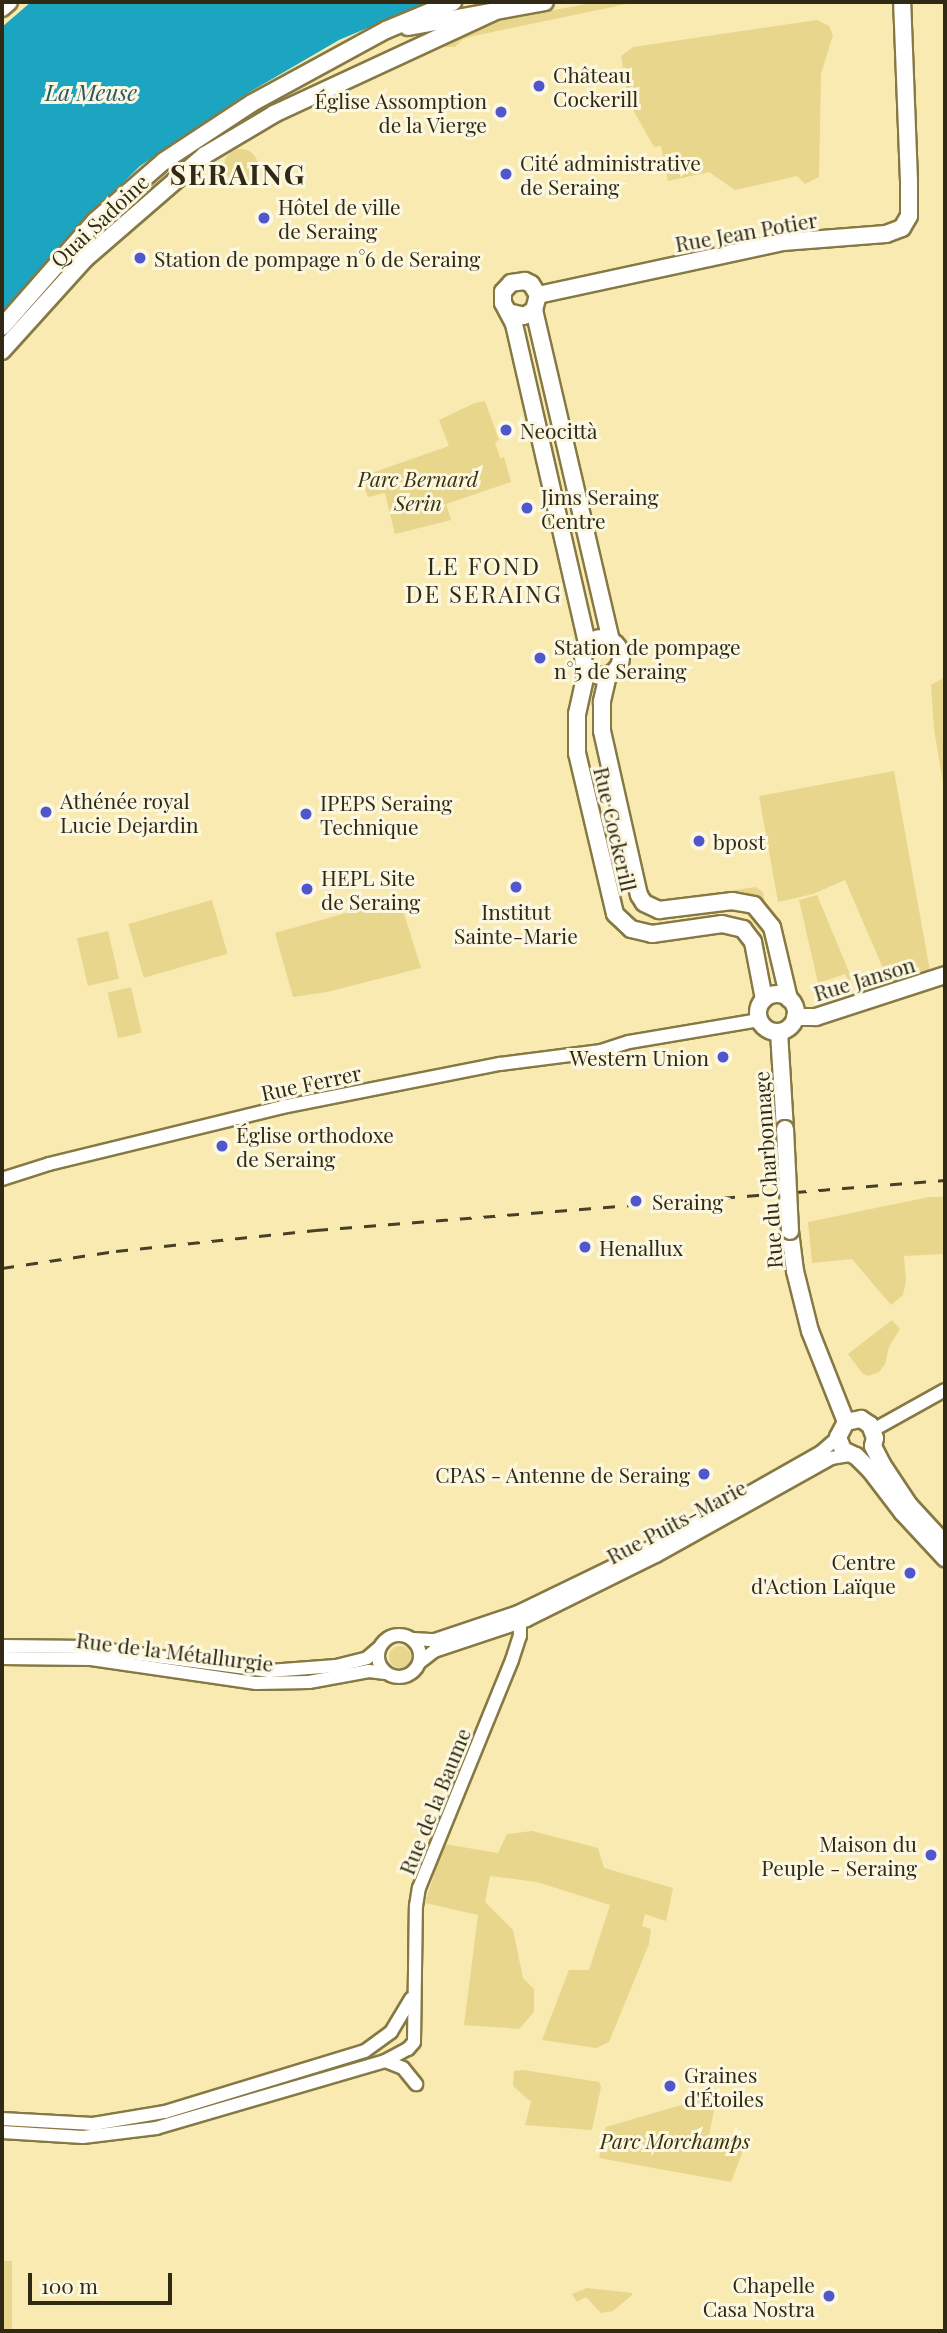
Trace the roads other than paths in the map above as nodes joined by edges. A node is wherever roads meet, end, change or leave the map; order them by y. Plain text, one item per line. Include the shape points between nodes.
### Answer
1 (9, 2) edge
2 (453, 2) edge
3 (545, 2) edge
4 (902, 2) edge
5 (492, 7) edge
6 (2, 8) edge
7 (454, 19) junction
8 (379, 36) junction
9 (429, 44) junction
10 (536, 303) junction
11 (508, 312) junction
12 (2, 327) edge
13 (2, 351) edge
14 (611, 640) junction
15 (587, 644) junction
16 (587, 669) junction
17 (608, 675) junction
18 (945, 975) edge
19 (764, 999) junction
20 (789, 999) junction
21 (795, 1017) junction
22 (759, 1020) junction
23 (779, 1032) junction
24 (2, 1179) edge
25 (945, 1390) edge
26 (842, 1430) junction
27 (873, 1438) junction
28 (853, 1455) junction
29 (945, 1544) edge
30 (945, 1558) edge
31 (519, 1618) junction
32 (413, 1640) junction
33 (2, 1647) edge
34 (379, 1648) junction
35 (2, 1658) edge
36 (420, 1662) junction
37 (385, 1673) junction
38 (415, 1989) junction
39 (385, 2061) junction
40 (416, 2084) dead end
41 (2, 2119) edge
42 (2, 2132) edge

1 - 6 main road
2 - 8 main road
3 - 5 main road
4 - 10 main road, Rue Jean Potier via 909,216 902,228 886,234 783,242
5 - 7 main road
5 - 9 main road, Quai Sadoine
7 - 8 main road
7 - 9 main road
8 - 12 main road, Quai Sadoine via 244,108 151,170 95,221
9 - 13 main road, Quai Sadoine via 274,114 191,166 85,258
10 - 11 main road via 524,316
10 - 11 main road via 531,284 511,283 502,297
10 - 14 main road
11 - 15 main road
14 - 15 main road via 598,638
14 - 17 main road via 619,648 621,660
15 - 16 main road via 582,655
16 - 17 main road via 595,675
16 - 19 main road, Rue Cockerill via 577,714 578,753 615,914 631,929 652,934 722,924 743,929 753,942
17 - 20 main road, Rue Cockerill via 602,731 639,895 659,910 732,901 754,905 772,927
18 - 21 main road, Rue Janson via 816,1017
19 - 20 main road, Rue Janson via 776,994
19 - 22 main road via 758,1009
20 - 21 main road, Rue Janson
21 - 23 main road, Rue Janson
22 - 23 main road via 769,1031
22 - 24 street, Rue Ferrer via 282,1107
23 - 26 main road, Rue du Charbonnage, bridge via 794,1271
25 - 27 street
26 - 27 main road via 861,1419
26 - 28 main road, Rue du Charbonnage via 843,1450
26 - 31 street, Rue Puits-Marie via 821,1452
27 - 28 main road via 865,1453
27 - 29 main road via 909,1505
28 - 30 main road, Rue du Charbonnage
28 - 31 street, Rue Puits-Marie via 831,1458 649,1560
31 - 32 street, Rue de la Métallurgie via 435,1640
31 - 36 street, Rue de la Métallurgie via 434,1651
31 - 38 street, Rue de la Baume via 520,1636 512,1661 422,1875 416,1906
32 - 34 street, Rue de la Métallurgie via 392,1636
32 - 36 street
33 - 34 street, Rue de la Métallurgie via 86,1647 269,1671 337,1666 367,1658
34 - 37 street
35 - 37 street, Rue de la Métallurgie via 90,1659 256,1683
36 - 37 street, Rue de la Métallurgie via 406,1677
38 - 39 street, Rue de la Baume via 414,2042
38 - 41 street via 391,2032 372,2048 353,2055 139,2118 80,2124
39 - 40 street via 403,2067
39 - 42 street via 141,2130 83,2137

